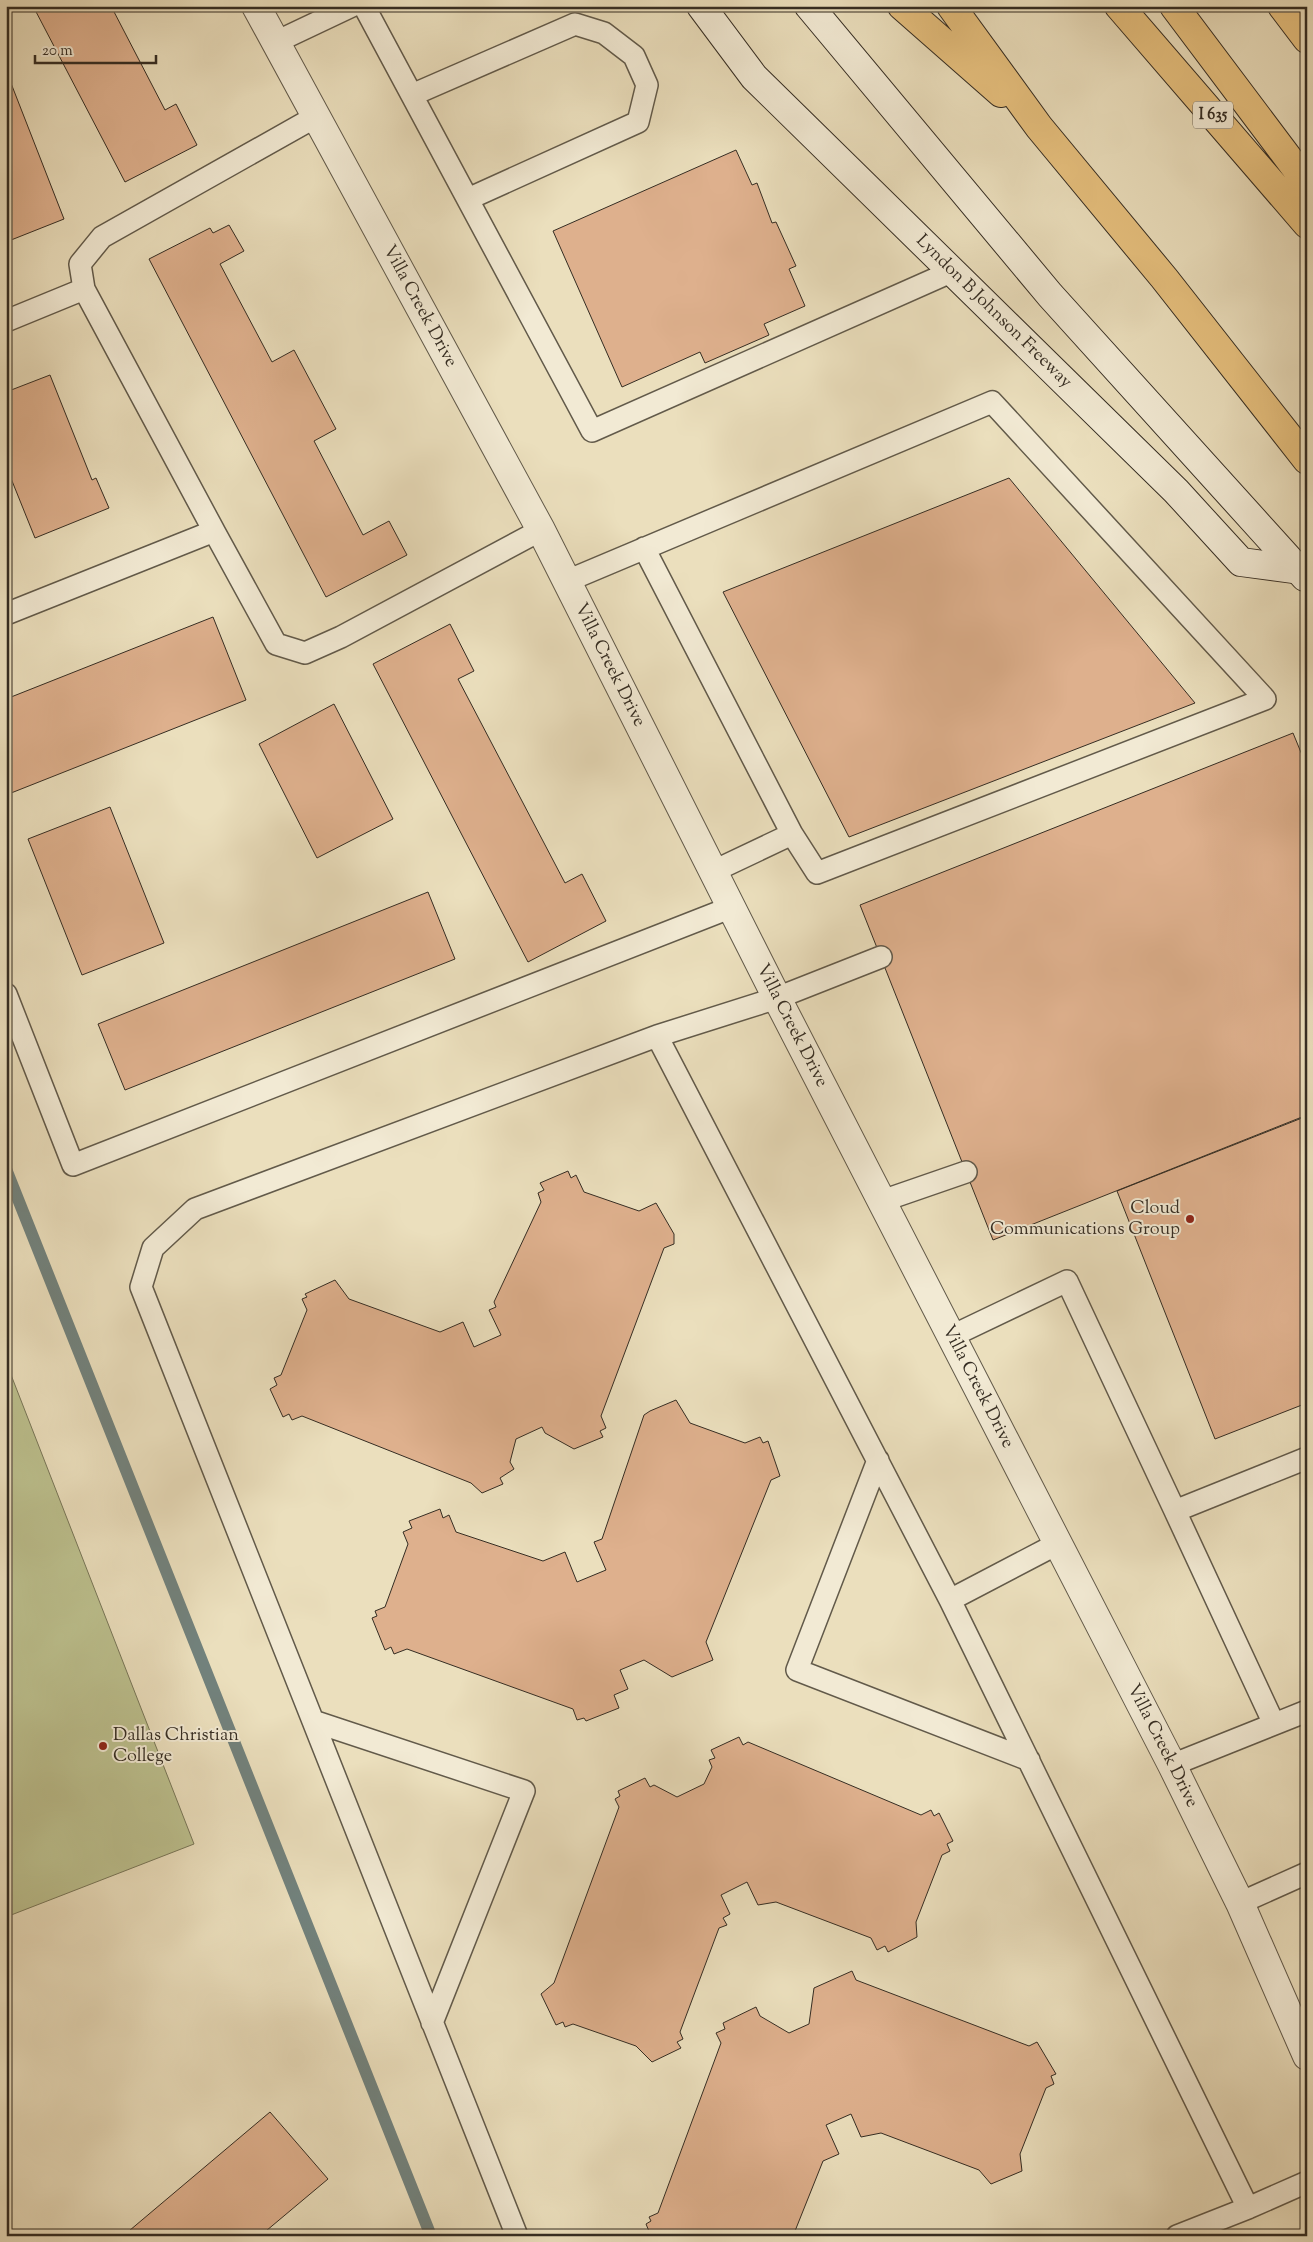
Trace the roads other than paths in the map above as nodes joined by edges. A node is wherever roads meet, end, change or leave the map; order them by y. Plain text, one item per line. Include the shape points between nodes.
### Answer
1 (256, 6) edge
2 (352, 6) edge
3 (364, 6) edge
4 (701, 6) edge
5 (809, 6) edge
6 (902, 6) edge
7 (951, 6) edge
8 (1118, 6) edge
9 (1174, 6) edge
10 (1282, 6) edge
11 (1307, 39) edge
12 (276, 42) junction
13 (412, 95) junction
14 (317, 116) junction
15 (1040, 127) junction
16 (1307, 183) edge
17 (468, 199) junction
18 (1307, 224) edge
19 (953, 272) junction
20 (84, 290) junction
21 (6, 321) edge
22 (1307, 460) edge
23 (541, 530) junction
24 (214, 531) junction
25 (644, 548) junction
26 (1304, 575) edge
27 (567, 580) junction
28 (6, 614) edge
29 (792, 834) junction
30 (714, 871) junction
31 (732, 907) junction
32 (881, 958) dead end
33 (6, 994) edge
34 (777, 998) junction
35 (657, 1036) junction
36 (966, 1172) dead end
37 (882, 1201) junction
38 (952, 1336) junction
39 (1307, 1458) edge
40 (878, 1460) junction
41 (1175, 1511) junction
42 (1057, 1544) junction
43 (950, 1600) junction
44 (1307, 1711) edge
45 (313, 1721) junction
46 (1274, 1724) junction
47 (1029, 1760) junction
48 (1172, 1765) junction
49 (1307, 1873) edge
50 (1240, 1903) junction
51 (432, 2023) junction
52 (1307, 2056) edge
53 (1307, 2182) edge
54 (1248, 2208) junction
55 (517, 2236) edge
56 (1177, 2236) edge

1 - 12 street, Villa Creek Drive
2 - 12 lane
3 - 13 lane
4 - 19 street, Lyndon B Johnson Freeway via 754,77
5 - 26 street via 1050,295
6 - 15 highway
7 - 15 highway
8 - 18 highway, I 635
9 - 16 highway
10 - 11 highway
12 - 14 street, Villa Creek Drive
13 - 17 lane
13 - 17 lane via 575,24 604,33 634,56 646,85 638,122
14 - 20 lane via 102,237 80,264
14 - 23 street, Villa Creek Drive
15 - 22 highway
17 - 19 lane via 592,431
19 - 26 street, Lyndon B Johnson Freeway via 1176,491 1241,562
20 - 21 lane
20 - 24 lane
23 - 24 lane via 305,653 276,644
23 - 27 street, Villa Creek Drive
24 - 28 lane
25 - 27 lane
25 - 29 lane
25 - 29 lane via 992,402 1265,699 817,873
27 - 30 street, Villa Creek Drive
29 - 30 lane
30 - 31 street, Villa Creek Drive
31 - 33 lane via 73,1165
31 - 34 street, Villa Creek Drive
32 - 34 lane
34 - 35 lane
34 - 37 street, Villa Creek Drive
35 - 40 lane
35 - 45 lane via 195,1209 153,1248 142,1287
36 - 37 lane
37 - 38 street, Villa Creek Drive
38 - 41 lane via 1067,1281
38 - 42 street, Villa Creek Drive
39 - 41 lane
40 - 43 lane
40 - 47 lane via 796,1670
41 - 46 lane
42 - 43 lane
42 - 48 street, Villa Creek Drive
43 - 47 lane
44 - 46 lane
45 - 51 lane
45 - 51 lane via 524,1791
46 - 48 lane
47 - 54 lane
48 - 50 street, Villa Creek Drive
49 - 50 lane
50 - 52 street, Villa Creek Drive
51 - 55 lane
53 - 54 lane
54 - 56 lane

